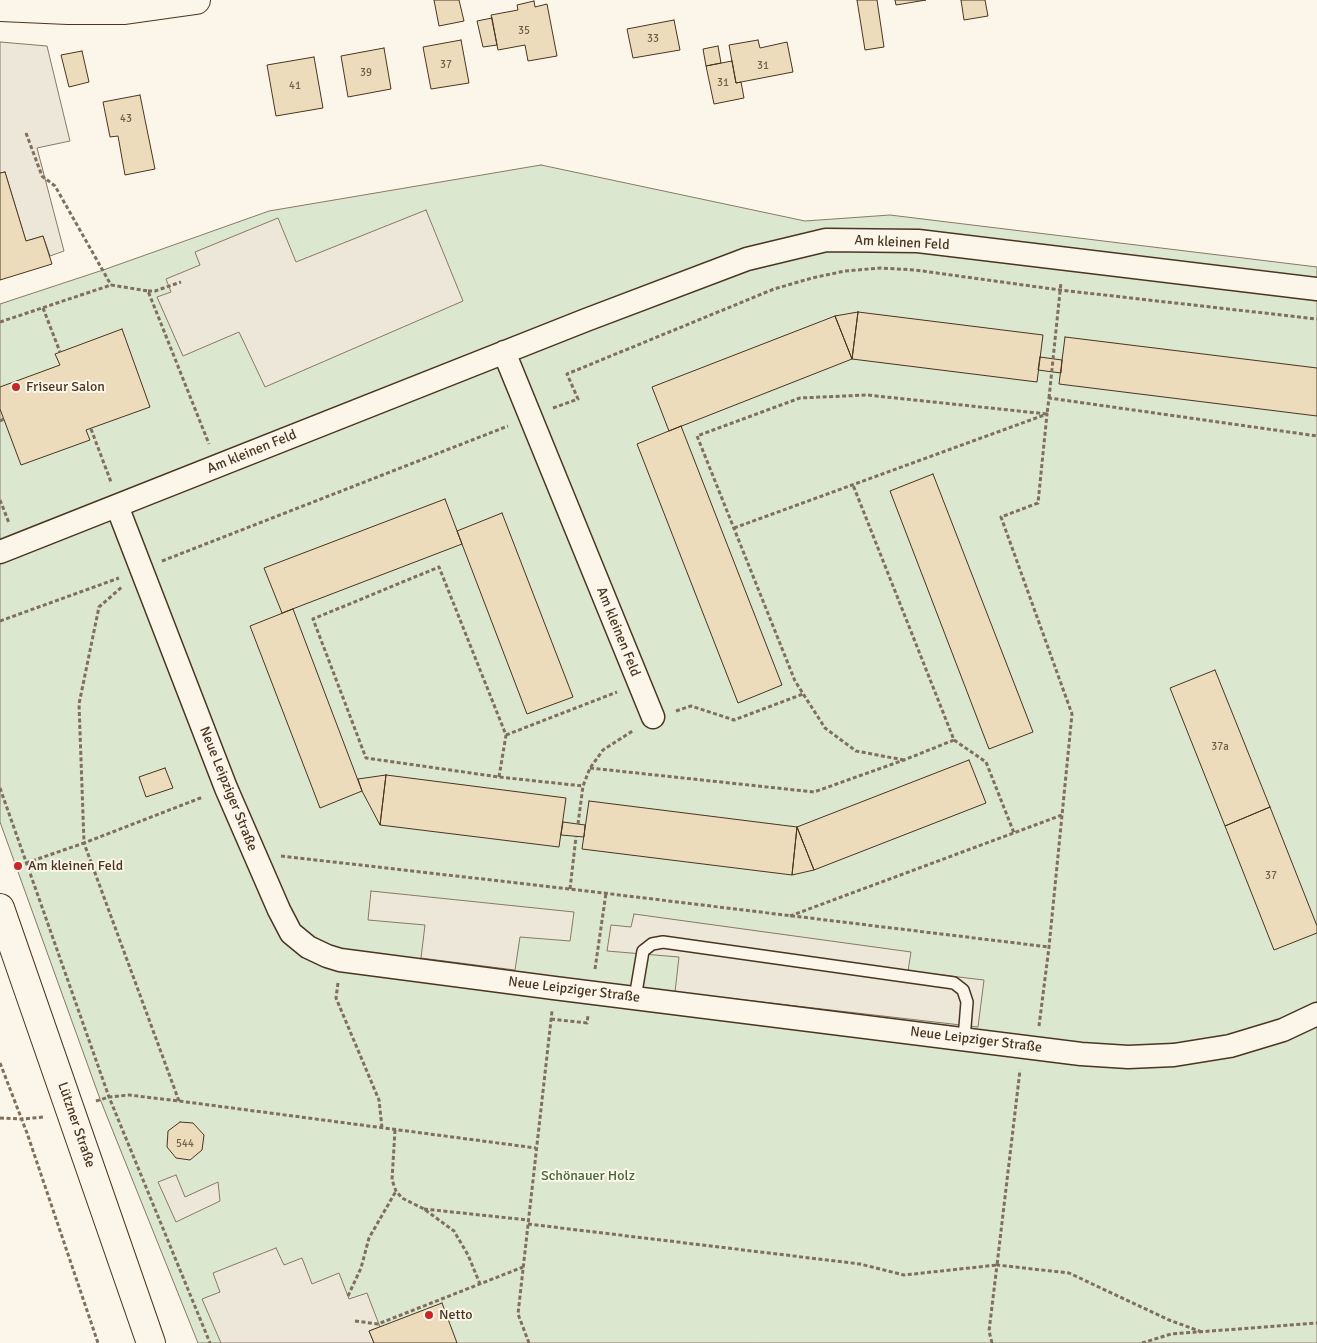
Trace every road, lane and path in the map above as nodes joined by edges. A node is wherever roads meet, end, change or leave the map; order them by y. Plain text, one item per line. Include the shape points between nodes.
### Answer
1 (196, 0) edge
2 (0, 7) edge
3 (26, 133) dead end
4 (1064, 258) junction
5 (181, 282) dead end
6 (111, 285) junction
7 (1317, 289) edge
8 (1060, 290) junction
9 (148, 291) junction
10 (43, 308) junction
11 (1317, 319) edge
12 (0, 322) edge
13 (60, 352) dead end
14 (504, 352) junction
15 (1049, 398) junction
16 (1047, 414) junction
17 (530, 417) junction
18 (91, 429) dead end
19 (1317, 436) edge
20 (218, 466) junction
21 (853, 485) junction
22 (119, 505) junction
23 (734, 528) junction
24 (0, 552) edge
25 (142, 570) junction
26 (99, 607) dead end
27 (0, 622) edge
28 (638, 683) junction
29 (803, 694) junction
30 (653, 718) junction
31 (506, 735) junction
32 (954, 740) junction
33 (904, 760) junction
34 (590, 768) junction
35 (499, 777) junction
36 (583, 786) junction
37 (0, 788) edge
38 (226, 788) junction
39 (1062, 816) junction
40 (578, 824) dead end
41 (1014, 833) junction
42 (576, 837) dead end
43 (84, 843) junction
44 (253, 852) junction
45 (26, 864) junction
46 (570, 889) junction
47 (606, 893) junction
48 (0, 908) edge
49 (790, 916) junction
50 (1049, 947) junction
51 (340, 960) junction
52 (594, 972) dead end
53 (554, 988) junction
54 (635, 998) junction
55 (589, 1010) dead end
56 (1317, 1014) edge
57 (551, 1019) junction
58 (964, 1039) junction
59 (1029, 1047) junction
60 (0, 1063) edge
61 (109, 1097) junction
62 (179, 1101) junction
63 (52, 1116) dead end
64 (0, 1118) edge
65 (22, 1118) junction
66 (382, 1128) junction
67 (396, 1130) junction
68 (536, 1148) junction
69 (396, 1191) junction
70 (424, 1210) junction
71 (528, 1222) junction
72 (997, 1265) junction
73 (523, 1267) junction
74 (480, 1284) junction
75 (348, 1296) dead end
76 (355, 1321) dead end
77 (1317, 1323) edge
78 (1202, 1332) junction
79 (98, 1343) edge
80 (151, 1343) edge
81 (210, 1343) edge
82 (529, 1343) edge
83 (992, 1343) edge
84 (1142, 1343) edge

1 - 2 main road via 125,10
3 - 6 path via 42,176 55,186
4 - 7 street, Am kleinen Feld
4 - 8 path
4 - 14 street, Am kleinen Feld via 918,242 826,240 747,260
5 - 9 path
6 - 9 path
6 - 10 path
8 - 11 path
8 - 15 path
8 - 17 path via 881,268 812,278 774,289 567,374 578,399
9 - 20 path
10 - 12 path
10 - 13 path
14 - 17 street, Am kleinen Feld
14 - 20 street, Am kleinen Feld
15 - 16 path
15 - 19 path
16 - 21 path
16 - 23 path via 867,396 800,398 698,436
16 - 39 path via 1038,503 1002,518 1072,714
17 - 25 path
17 - 28 street, Am kleinen Feld
18 - 22 path
20 - 22 street, Am kleinen Feld
21 - 23 path
21 - 32 path
22 - 24 street, Am kleinen Feld
22 - 25 street, Neue Leipziger Straße
23 - 29 path
25 - 27 path
25 - 38 street, Neue Leipziger Straße
26 - 43 path via 79,704
28 - 30 street, Am kleinen Feld
28 - 31 path
29 - 30 path via 734,720 691,706
29 - 33 path via 825,728 856,751
30 - 34 path via 602,750
31 - 35 path
31 - 35 path via 439,567 313,619 366,758
32 - 33 path
32 - 41 path via 986,762
33 - 34 path via 814,792
34 - 36 path
35 - 36 path
36 - 40 path
37 - 45 path
38 - 43 path
38 - 44 street, Neue Leipziger Straße
39 - 41 path
39 - 50 path
41 - 49 path
42 - 46 path
43 - 45 path
43 - 62 path
44 - 46 path
44 - 51 street, Neue Leipziger Straße via 291,932 308,947
45 - 61 path
46 - 47 path
47 - 49 path
47 - 52 path
48 - 80 main road, Lützner Straße
49 - 50 path
50 - 59 path
51 - 53 street, Neue Leipziger Straße
51 - 66 path via 336,998 379,1100
53 - 54 street, Neue Leipziger Straße
53 - 57 path
54 - 58 street, Neue Leipziger Straße
54 - 58 lane via 643,951 652,944 663,942 954,983 963,990 967,1002
55 - 57 path via 587,1023
56 - 59 street, Neue Leipziger Straße via 1283,1030 1230,1046 1174,1055 1128,1057
57 - 68 path
58 - 59 street, Neue Leipziger Straße
59 - 72 path
60 - 65 path
61 - 62 path via 129,1095
61 - 81 path
62 - 66 path
63 - 65 path
64 - 65 path
65 - 79 path
66 - 67 path
67 - 68 path
67 - 69 path via 392,1180
68 - 71 path
69 - 70 path
69 - 75 path via 369,1238 362,1268
70 - 71 path
70 - 74 path via 454,1231
71 - 72 path via 860,1264 904,1275
71 - 73 path
72 - 78 path via 1069,1273
72 - 83 path via 989,1331
73 - 74 path
73 - 82 path via 518,1314
74 - 76 path via 378,1324
77 - 78 path
78 - 84 path via 1171,1334

